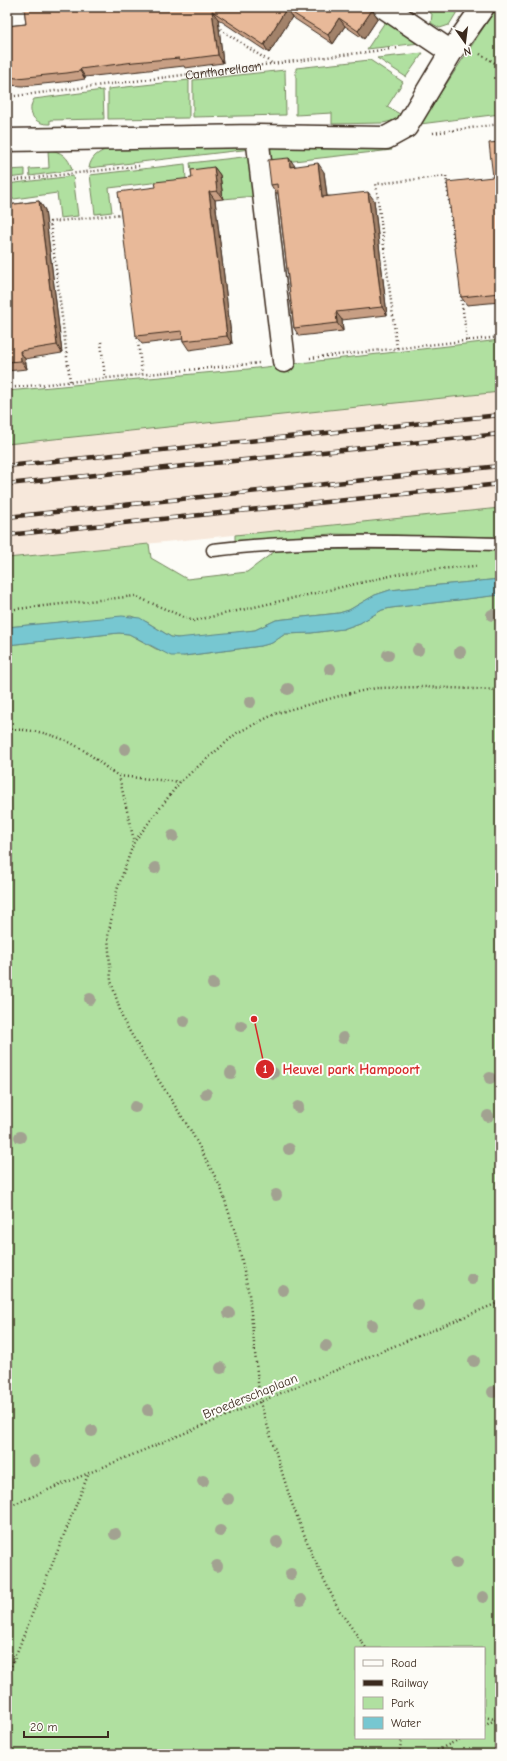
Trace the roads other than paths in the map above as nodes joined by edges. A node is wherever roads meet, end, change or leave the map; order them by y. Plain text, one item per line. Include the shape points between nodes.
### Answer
1 (384, 7) edge
2 (483, 7) edge
3 (451, 52) junction
4 (257, 136) junction
5 (7, 140) edge
6 (284, 360) road end
7 (500, 544) edge
8 (212, 550) dead end

1 - 3 street
2 - 3 street
3 - 4 street via 406,127 386,138
4 - 5 street
4 - 6 street
7 - 8 lane via 319,542

